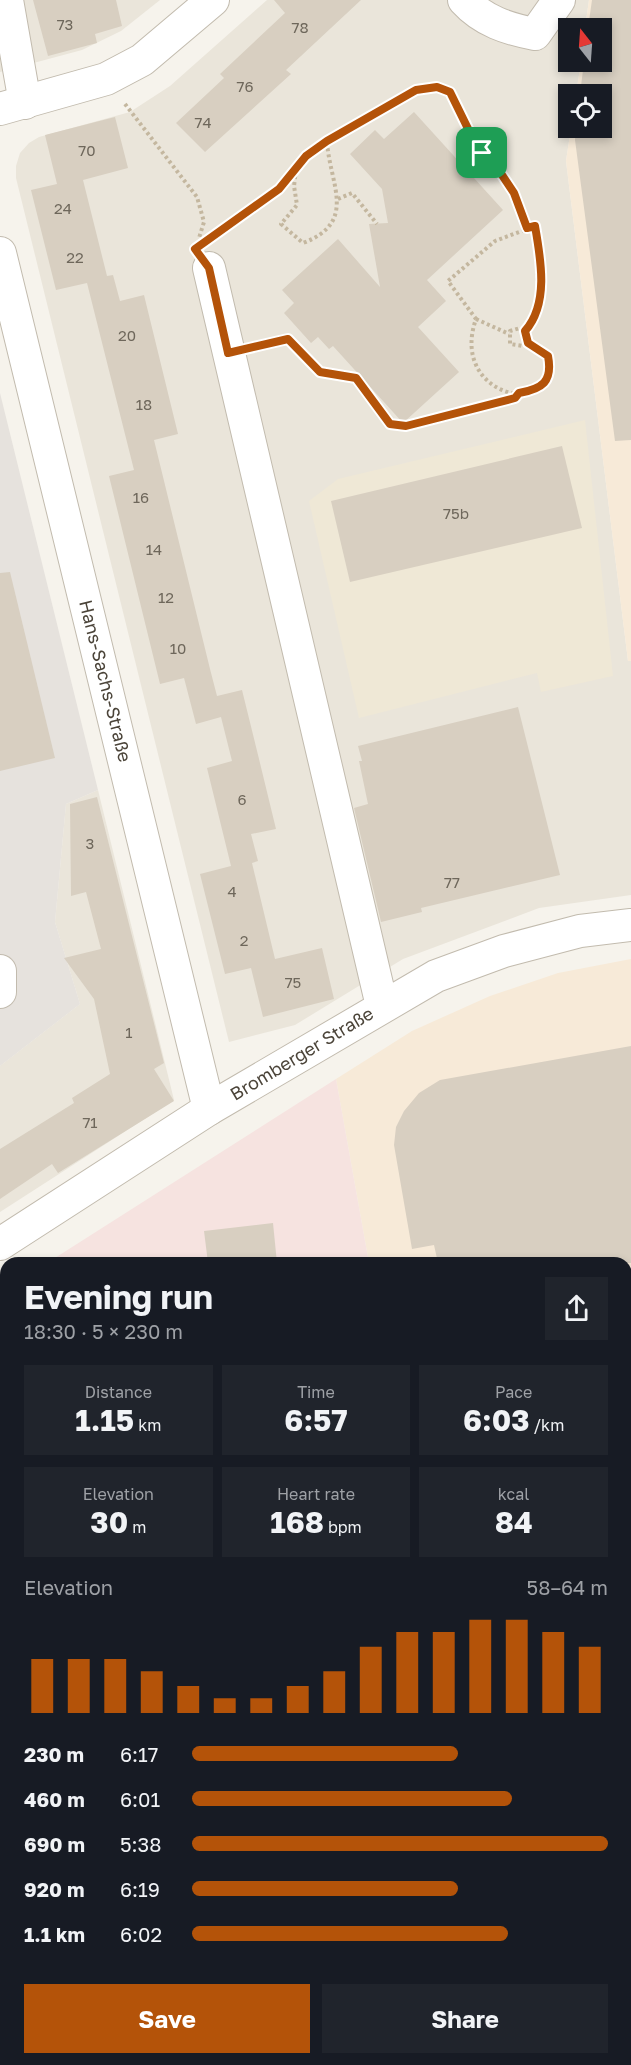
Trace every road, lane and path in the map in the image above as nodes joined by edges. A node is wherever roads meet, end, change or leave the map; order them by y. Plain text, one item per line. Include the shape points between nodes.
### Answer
1 (7, 0) edge
2 (213, 0) edge
3 (464, 0) edge
4 (559, 0) edge
5 (106, 80) junction
6 (12, 106) edge
7 (327, 141) junction
8 (296, 169) junction
9 (338, 199) junction
10 (377, 224) dead end
11 (527, 228) junction
12 (0, 253) edge
13 (202, 259) junction
14 (476, 319) junction
15 (525, 331) junction
16 (509, 334) junction
17 (528, 343) junction
18 (228, 353) junction
19 (519, 393) junction
20 (631, 925) edge
21 (0, 971) edge
22 (0, 992) edge
23 (382, 1006) junction
24 (209, 1110) junction
25 (0, 1244) edge

1 - 6 street
2 - 5 street via 142,60
3 - 4 street via 474,12 509,29 535,34
5 - 6 street
5 - 13 path via 197,197 204,222
7 - 8 path
7 - 9 path
7 - 11 path via 416,90 437,87 450,92 476,145 514,193
8 - 9 path via 297,205 281,224 290,234 303,243 318,237 333,222
8 - 13 path
9 - 10 path via 352,194
11 - 14 path via 495,241 448,281
11 - 15 path via 535,226 540,285 539,307
12 - 24 street, Hans-Sachs-Straße
13 - 18 street
14 - 16 path
14 - 19 path via 472,339 479,372 492,386
15 - 16 path via 512,329
15 - 17 path
16 - 17 path via 510,344
17 - 19 path via 548,356 550,368 548,378 538,390
18 - 19 path via 288,339 320,372 356,378 390,424 406,426 515,398
18 - 23 street
20 - 23 street, Bromberger Straße via 580,931 504,951 436,976
21 - 22 street
23 - 24 street, Bromberger Straße
24 - 25 street, Bromberger Straße

